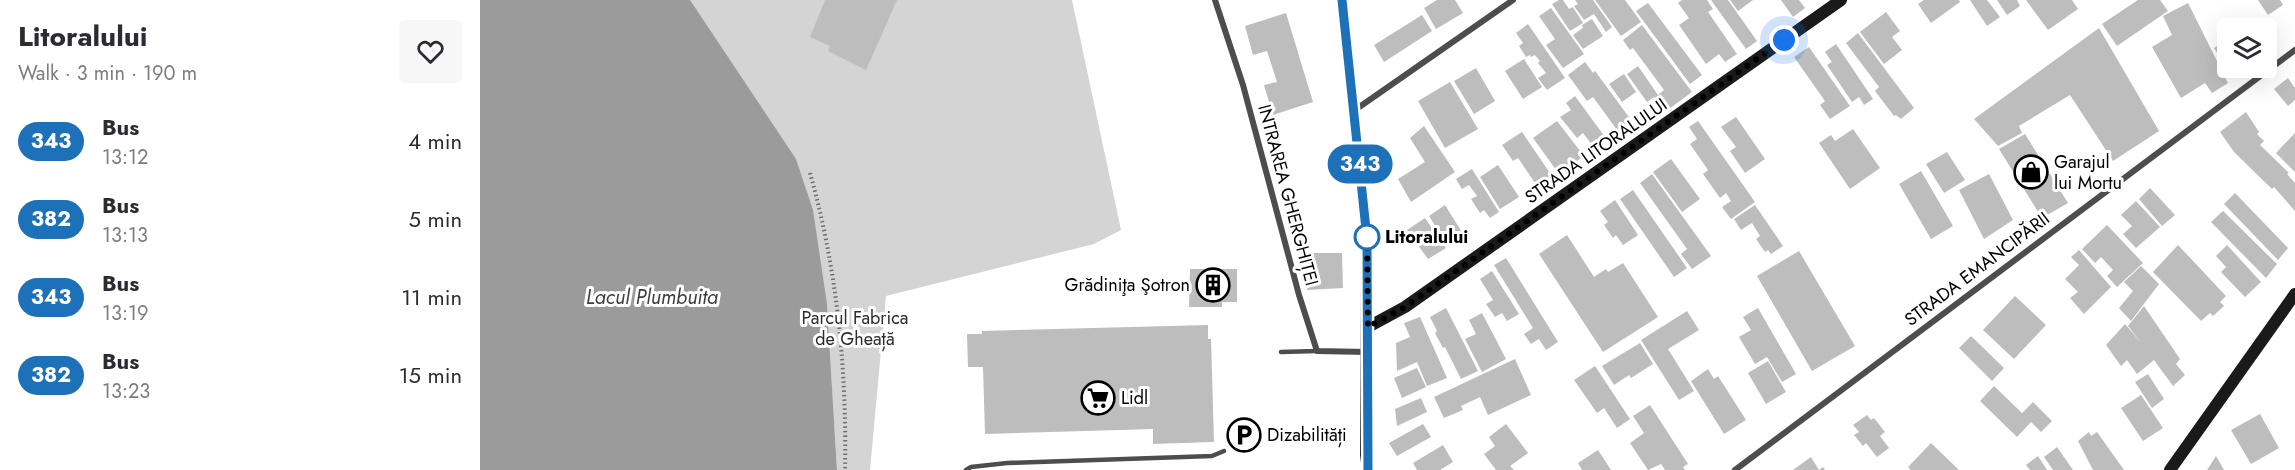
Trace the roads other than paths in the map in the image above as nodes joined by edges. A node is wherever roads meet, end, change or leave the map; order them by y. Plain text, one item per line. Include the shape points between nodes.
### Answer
1 (1215, 0) edge
2 (1342, 0) edge
3 (1514, 0) edge
4 (1841, 0) edge
5 (2295, 50) edge
6 (1355, 110) junction
7 (2295, 294) edge
8 (1368, 327) junction
9 (1317, 351) junction
10 (1281, 352) dead end
11 (1367, 352) junction
12 (1224, 451) dead end
13 (966, 470) edge
14 (1368, 470) edge
15 (1735, 470) edge
16 (2169, 470) edge

1 - 9 street, INTRAREA GHERGHIȚEI via 1243,85
2 - 6 main road
3 - 6 street
4 - 8 main road, STRADA LITORALULUI via 1405,307
5 - 15 street, STRADA EMANCIPĂRII
6 - 8 main road via 1367,239
7 - 16 main road
8 - 11 main road
9 - 10 lane
9 - 11 street
11 - 14 main road
12 - 13 lane via 1212,456 1007,463

